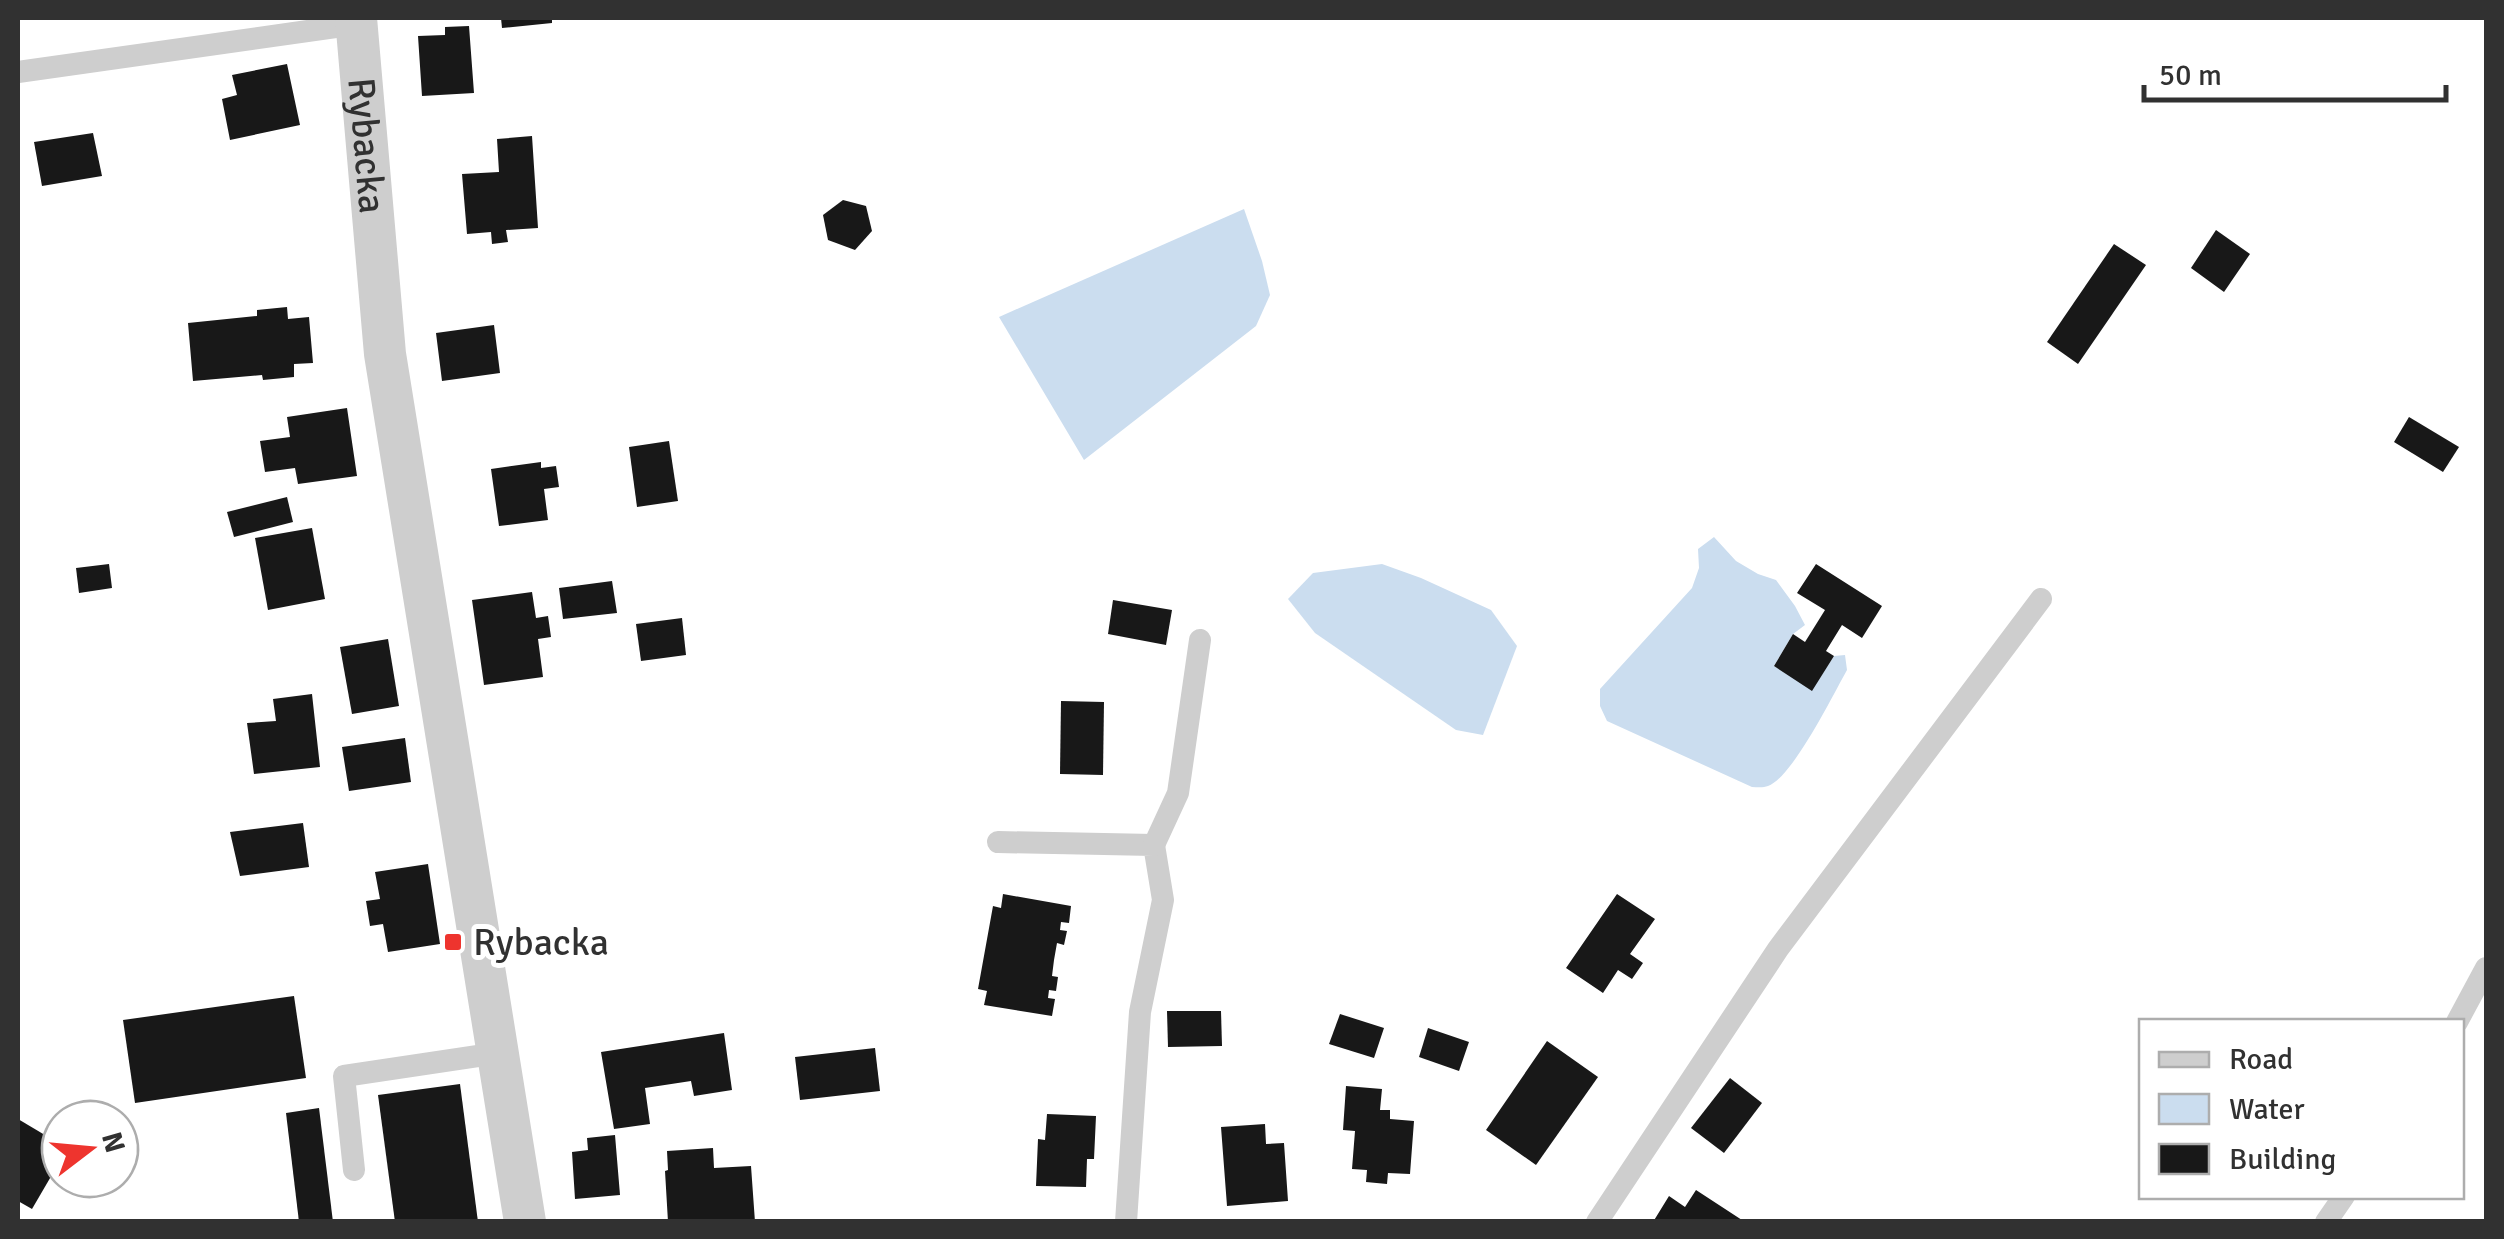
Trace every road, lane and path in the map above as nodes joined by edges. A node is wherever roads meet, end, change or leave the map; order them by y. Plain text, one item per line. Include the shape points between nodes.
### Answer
1 (357, 21) edge
2 (18, 72) edge
3 (2041, 600) dead end
4 (1200, 640) dead end
5 (998, 842) dead end
6 (1154, 845) junction
7 (2486, 968) edge
8 (2459, 1019) edge
9 (498, 1053) junction
10 (354, 1170) dead end
11 (2342, 1199) edge
12 (526, 1222) edge
13 (1126, 1222) edge
14 (1598, 1222) edge
15 (2326, 1222) edge

1 - 2 lane
1 - 9 street, Rybacka via 385,354
3 - 14 lane via 1778,949
4 - 6 lane via 1178,793
5 - 6 lane
6 - 13 lane via 1164,900 1140,1012
7 - 8 lane
9 - 10 lane via 344,1076
9 - 12 street, Rybacka
11 - 15 lane

